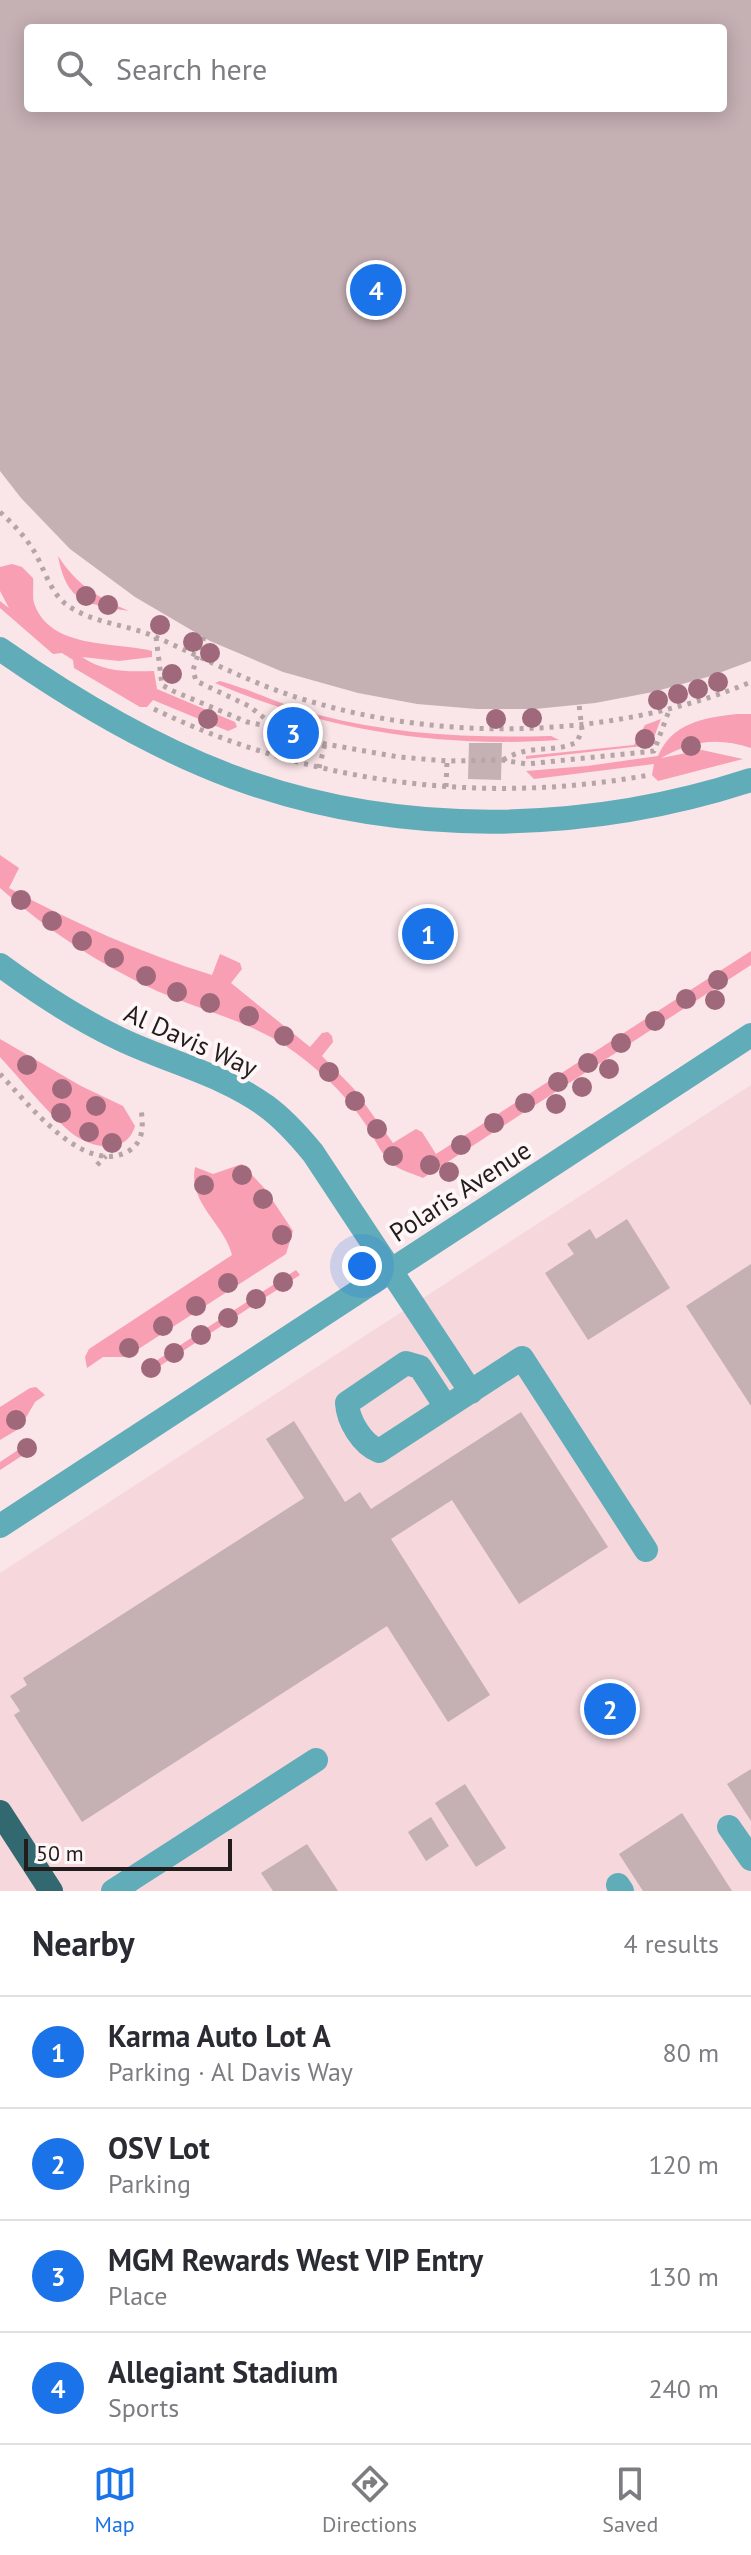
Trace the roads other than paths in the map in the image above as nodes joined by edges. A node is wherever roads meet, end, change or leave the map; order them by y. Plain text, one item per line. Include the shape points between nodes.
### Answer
1 (0, 649) edge
2 (751, 780) edge
3 (0, 965) edge
4 (751, 1035) edge
5 (391, 1270) junction
6 (471, 1392) junction
7 (446, 1407) dead end
8 (0, 1526) edge
9 (646, 1550) dead end
10 (316, 1760) dead end
11 (0, 1812) edge
12 (729, 1827) dead end
13 (751, 1859) edge
14 (51, 1891) edge
15 (113, 1891) edge

1 - 2 street via 93,710 191,760 235,778 366,811 457,821 577,818 693,798
3 - 5 street, Al Davis Way via 119,1039 265,1105 313,1153
4 - 5 street, Polaris Avenue
5 - 6 street, Al Davis Way
5 - 8 street, Polaris Avenue
6 - 7 street
6 - 9 street via 522,1358
10 - 15 street
11 - 14 main road
12 - 13 street

